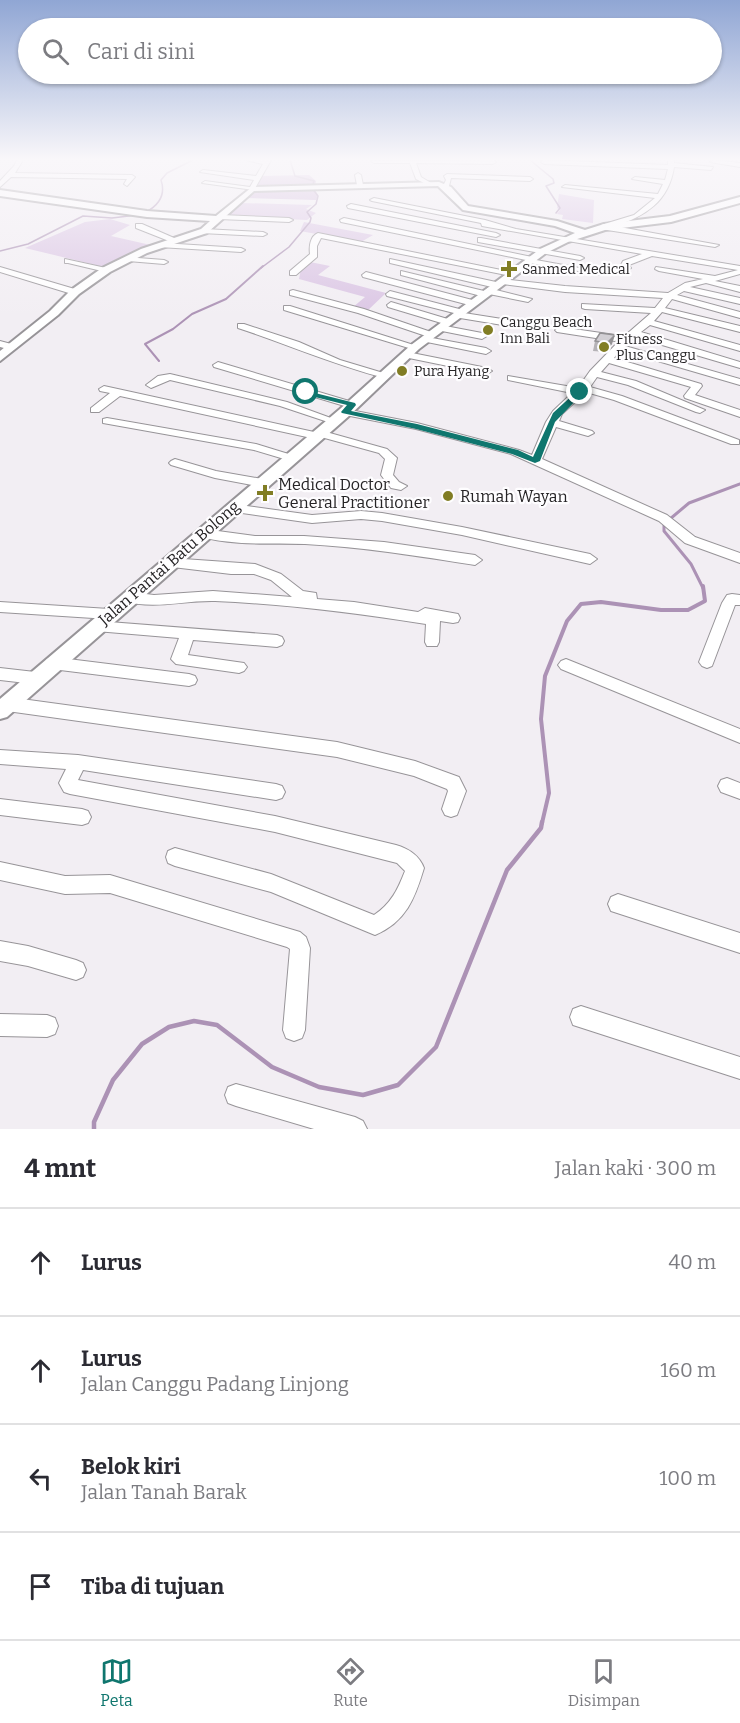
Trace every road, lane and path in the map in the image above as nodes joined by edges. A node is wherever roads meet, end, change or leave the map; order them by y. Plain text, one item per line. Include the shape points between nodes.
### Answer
1 (141, 213) edge
2 (226, 213) edge
3 (380, 213) edge
4 (414, 213) edge
5 (493, 213) edge
6 (643, 213) edge
7 (693, 213) edge
8 (220, 218) junction
9 (290, 220) dead end
10 (635, 220) junction
11 (139, 226) dead end
12 (606, 226) junction
13 (204, 231) junction
14 (583, 233) junction
15 (263, 234) dead end
16 (177, 241) junction
17 (162, 245) junction
18 (715, 245) dead end
19 (241, 250) dead end
20 (544, 251) junction
21 (651, 253) junction
22 (580, 258) dead end
23 (128, 259) junction
24 (68, 261) dead end
25 (393, 261) dead end
26 (164, 262) dead end
27 (627, 268) dead end
28 (0, 269) edge
29 (659, 269) dead end
30 (106, 270) junction
31 (740, 270) edge
32 (292, 273) dead end
33 (404, 273) dead end
34 (603, 273) dead end
35 (366, 275) dead end
36 (716, 278) junction
37 (705, 280) junction
38 (682, 286) junction
39 (493, 288) junction
40 (740, 289) edge
41 (75, 292) junction
42 (293, 293) dead end
43 (390, 294) dead end
44 (670, 296) junction
45 (528, 298) dead end
46 (740, 302) edge
47 (391, 305) dead end
48 (585, 306) dead end
49 (287, 308) dead end
50 (658, 310) junction
51 (740, 315) edge
52 (648, 322) junction
53 (516, 324) dead end
54 (241, 326) dead end
55 (740, 329) edge
56 (560, 330) dead end
57 (435, 332) junction
58 (633, 333) junction
59 (482, 336) dead end
60 (0, 344) edge
61 (621, 344) junction
62 (12, 347) junction
63 (740, 348) edge
64 (486, 351) dead end
65 (0, 357) edge
66 (607, 359) junction
67 (218, 365) dead end
68 (740, 365) edge
69 (487, 372) dead end
70 (594, 373) junction
71 (385, 375) junction
72 (512, 378) dead end
73 (740, 382) edge
74 (152, 385) dead end
75 (104, 390) dead end
76 (582, 390) junction
77 (117, 393) junction
78 (95, 410) dead end
79 (344, 412) junction
80 (740, 414) edge
81 (727, 420) dead end
82 (107, 421) dead end
83 (551, 422) junction
84 (588, 433) dead end
85 (318, 435) junction
86 (735, 442) dead end
87 (291, 458) junction
88 (535, 461) junction
89 (175, 463) dead end
90 (262, 483) junction
91 (400, 486) dead end
92 (232, 508) junction
93 (203, 533) junction
94 (740, 558) edge
95 (475, 560) dead end
96 (590, 560) dead end
97 (169, 563) junction
98 (129, 597) junction
99 (740, 600) edge
100 (0, 607) edge
101 (109, 614) junction
102 (453, 618) dead end
103 (96, 626) junction
104 (188, 634) junction
105 (277, 641) dead end
106 (432, 642) dead end
107 (707, 662) dead end
108 (52, 663) junction
109 (566, 665) dead end
110 (239, 667) dead end
111 (0, 674) edge
112 (35, 678) junction
113 (189, 680) dead end
114 (3, 707) edge
115 (740, 736) edge
116 (0, 757) edge
117 (78, 762) junction
118 (276, 792) dead end
119 (0, 807) edge
120 (451, 809) dead end
121 (82, 817) dead end
122 (175, 857) dead end
123 (0, 871) edge
124 (618, 904) dead end
125 (740, 943) edge
126 (0, 951) edge
127 (76, 970) dead end
128 (581, 1017) dead end
129 (0, 1026) edge
130 (47, 1026) dead end
131 (294, 1030) dead end
132 (740, 1068) edge
133 (236, 1095) dead end
134 (355, 1129) edge

1 - 8 street
2 - 8 street
3 - 20 street
4 - 20 street
5 - 14 street
6 - 10 street
7 - 10 street, Jalan Pantai Batu Bolong
8 - 9 street
8 - 13 street
10 - 12 street, Jalan Pantai Batu Bolong
11 - 16 street
12 - 14 street, Jalan Pantai Batu Bolong
12 - 18 street
13 - 15 street
13 - 16 street
14 - 20 street, Jalan Pantai Batu Bolong
16 - 17 street
17 - 19 street
17 - 23 street
20 - 20 street via 343,216
20 - 21 street
20 - 22 street
20 - 34 street
20 - 39 street, Jalan Pantai Batu Bolong
21 - 27 street via 626,263
21 - 31 street
23 - 26 street
23 - 30 street
24 - 30 street
25 - 39 street
28 - 41 street
29 - 36 street
30 - 41 street
31 - 36 street
32 - 39 street via 314,255 318,236
33 - 39 street
35 - 39 street
36 - 37 street
37 - 38 street
37 - 40 street
38 - 44 street
38 - 46 street
39 - 44 street
39 - 45 street
39 - 57 street, Jalan Pantai Batu Bolong
41 - 62 street
42 - 57 street
43 - 57 street
44 - 50 street
44 - 51 street
47 - 57 street
48 - 50 street
49 - 57 street
50 - 52 street
50 - 55 street
52 - 58 street
52 - 63 street
53 - 57 street
54 - 71 street via 337,362
56 - 61 street
57 - 59 street
57 - 64 street
57 - 69 street
57 - 71 street, Jalan Pantai Batu Bolong
58 - 61 street
58 - 68 street
60 - 62 street
61 - 66 street
61 - 73 street
62 - 65 street
66 - 70 street
66 - 80 street via 697,386 689,396
67 - 79 street
70 - 76 street
70 - 81 street via 632,383
71 - 79 street, Jalan Pantai Batu Bolong
72 - 76 street
74 - 79 street via 170,377 284,404
75 - 77 street
76 - 83 street
76 - 86 street via 618,398
77 - 78 street
77 - 85 street
79 - 85 street, Jalan Pantai Batu Bolong
79 - 88 street via 417,426
82 - 87 street via 256,447
83 - 84 street
83 - 88 street
85 - 87 street, Jalan Pantai Batu Bolong
85 - 91 street via 382,451 391,458 387,475
87 - 90 street, Jalan Pantai Batu Bolong
88 - 94 street via 667,520 690,540
89 - 90 street
90 - 92 street, Jalan Pantai Batu Bolong
92 - 93 street, Jalan Pantai Batu Bolong
92 - 96 street via 312,519 381,517
93 - 95 street via 255,540 384,546
93 - 97 street, Jalan Pantai Batu Bolong
97 - 98 street, Jalan Pantai Batu Bolong
97 - 102 street via 255,569 276,577 299,595
98 - 101 street, Jalan Pantai Batu Bolong
98 - 106 street via 154,600 213,596 354,607 433,620
99 - 107 street via 732,599 729,603
100 - 101 street
101 - 103 street, Jalan Pantai Batu Bolong
103 - 104 street
103 - 108 street, Jalan Pantai Batu Bolong
104 - 105 street
104 - 110 street via 181,660
108 - 112 street, Jalan Pantai Batu Bolong
108 - 113 street
109 - 115 street
111 - 112 street
112 - 114 street, Jalan Pantai Batu Bolong
114 - 120 street via 276,738 359,752 453,783 457,791
116 - 117 street
117 - 118 street
117 - 122 street via 68,779 70,786 275,824 396,854 415,868 403,903 375,925 271,883
119 - 121 street
123 - 131 street via 65,885 110,884 293,939 300,948
124 - 125 street
126 - 127 street
128 - 132 street
129 - 130 street
133 - 134 street

